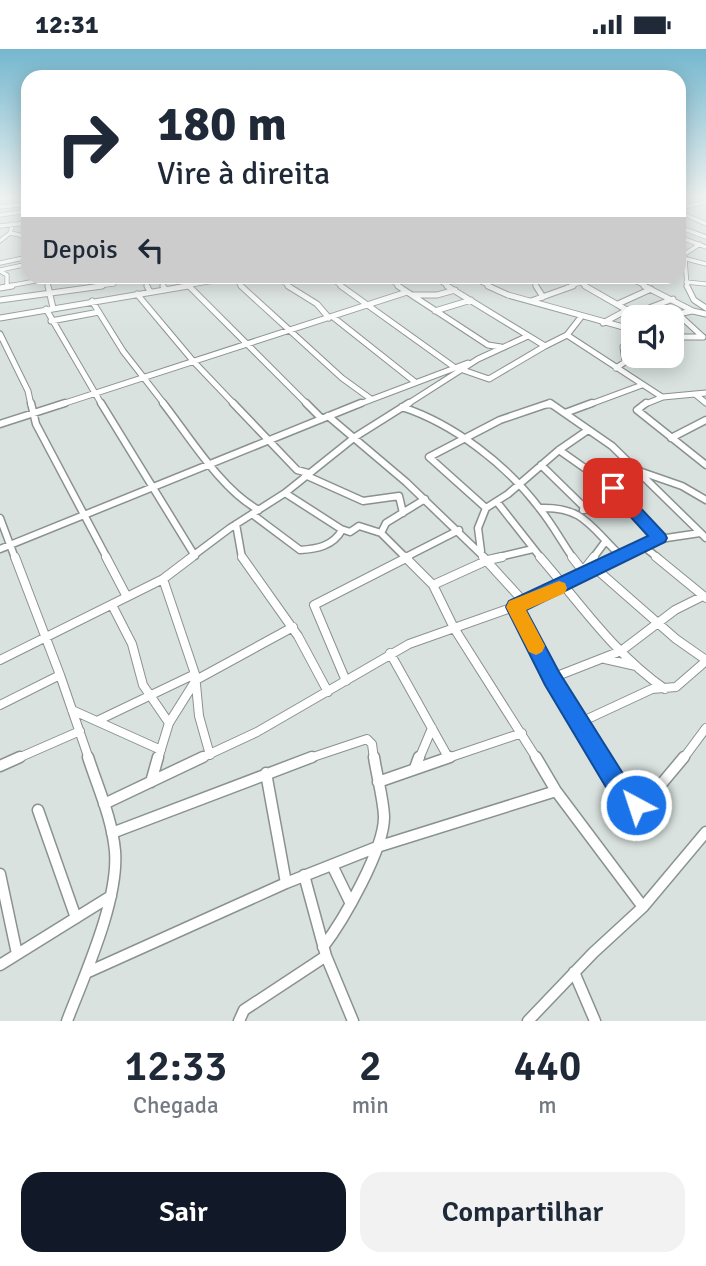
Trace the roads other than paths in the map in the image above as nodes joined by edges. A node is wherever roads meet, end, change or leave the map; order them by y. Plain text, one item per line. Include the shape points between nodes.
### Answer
1 (695, 242) edge
2 (700, 244) junction
3 (706, 247) edge
4 (686, 254) edge
5 (21, 258) edge
6 (686, 259) edge
7 (0, 263) edge
8 (706, 264) edge
9 (21, 266) edge
10 (0, 271) edge
11 (686, 282) joint
12 (4, 283) edge
13 (47, 284) edge
14 (114, 284) joint
15 (146, 284) edge
16 (162, 284) edge
17 (194, 284) edge
18 (243, 284) edge
19 (286, 284) edge
20 (339, 284) edge
21 (394, 284) edge
22 (445, 284) edge
23 (535, 284) edge
24 (576, 284) edge
25 (583, 284) edge
26 (641, 284) edge
27 (706, 284) edge
28 (188, 285) junction
29 (487, 285) edge
30 (0, 288) edge
31 (165, 289) junction
32 (652, 289) junction
33 (455, 290) junction
34 (150, 292) junction
35 (49, 293) junction
36 (118, 293) junction
37 (137, 294) junction
38 (409, 294) junction
39 (125, 296) junction
40 (110, 298) junction
41 (674, 299) junction
42 (0, 300) edge
43 (471, 300) junction
44 (540, 300) junction
45 (92, 301) junction
46 (618, 304) junction
47 (369, 305) junction
48 (660, 305) edge
49 (621, 306) edge
50 (53, 308) junction
51 (706, 308) edge
52 (46, 309) junction
53 (99, 311) junction
54 (435, 311) junction
55 (693, 311) junction
56 (621, 313) edge
57 (706, 314) edge
58 (331, 317) junction
59 (581, 317) junction
60 (0, 318) edge
61 (51, 321) junction
62 (603, 323) junction
63 (621, 327) edge
64 (293, 330) junction
65 (0, 334) edge
66 (567, 335) junction
67 (528, 336) junction
68 (684, 337) edge
69 (705, 337) edge
70 (248, 345) junction
71 (488, 345) junction
72 (545, 346) junction
73 (501, 347) junction
74 (489, 354) junction
75 (478, 359) junction
76 (194, 362) junction
77 (621, 365) edge
78 (454, 367) junction
79 (616, 368) junction
80 (463, 370) junction
81 (145, 377) junction
82 (415, 382) junction
83 (642, 385) junction
84 (706, 393) edge
85 (95, 394) junction
86 (695, 394) junction
87 (663, 397) junction
88 (371, 399) junction
89 (706, 403) edge
90 (401, 407) junction
91 (35, 413) junction
92 (565, 413) junction
93 (325, 417) junction
94 (706, 420) edge
95 (0, 424) edge
96 (588, 430) junction
97 (355, 437) junction
98 (671, 438) junction
99 (462, 439) junction
100 (269, 441) junction
101 (559, 450) junction
102 (704, 461) edge
103 (211, 465) junction
104 (541, 465) junction
105 (636, 470) junction
106 (304, 476) junction
107 (519, 484) junction
108 (153, 487) junction
109 (285, 493) junction
110 (425, 499) junction
111 (706, 500) edge
112 (497, 502) junction
113 (245, 503) junction
114 (631, 507) junction
115 (486, 508) junction
116 (540, 509) junction
117 (582, 510) junction
118 (255, 512) junction
119 (403, 513) junction
120 (84, 514) junction
121 (0, 518) edge
122 (240, 522) junction
123 (706, 522) edge
124 (478, 528) junction
125 (342, 530) junction
126 (701, 532) edge
127 (381, 533) junction
128 (462, 533) junction
129 (659, 538) junction
130 (606, 542) junction
131 (9, 545) junction
132 (642, 545) junction
133 (0, 549) edge
134 (533, 549) junction
135 (481, 553) junction
136 (195, 555) junction
137 (620, 555) junction
138 (406, 556) junction
139 (488, 560) junction
140 (595, 568) junction
141 (584, 573) junction
142 (163, 579) junction
143 (433, 585) junction
144 (565, 585) junction
145 (127, 597) junction
146 (705, 597) edge
147 (112, 605) junction
148 (520, 605) junction
149 (657, 622) junction
150 (293, 627) junction
151 (454, 628) junction
152 (45, 637) junction
153 (621, 651) junction
154 (390, 653) junction
155 (605, 659) junction
156 (0, 660) edge
157 (706, 660) edge
158 (637, 666) junction
159 (60, 675) junction
160 (196, 677) junction
161 (552, 678) junction
162 (649, 678) junction
163 (346, 681) junction
164 (652, 689) junction
165 (665, 689) junction
166 (328, 692) junction
167 (148, 695) junction
168 (0, 705) edge
169 (72, 710) junction
170 (99, 720) junction
171 (581, 722) junction
172 (169, 723) junction
173 (432, 728) junction
174 (706, 728) edge
175 (80, 731) junction
176 (522, 733) junction
177 (439, 741) junction
178 (161, 750) junction
179 (210, 755) junction
180 (448, 757) junction
181 (435, 762) junction
182 (0, 766) edge
183 (415, 768) junction
184 (266, 773) junction
185 (151, 782) junction
186 (378, 782) junction
187 (556, 791) junction
188 (104, 804) junction
189 (38, 810) dead end
190 (112, 832) junction
191 (706, 832) edge
192 (377, 847) junction
193 (332, 865) junction
194 (0, 874) edge
195 (304, 875) junction
196 (286, 883) junction
197 (111, 896) junction
198 (350, 902) junction
199 (643, 907) junction
200 (76, 918) junction
201 (325, 952) junction
202 (17, 954) junction
203 (0, 965) edge
204 (575, 972) junction
205 (86, 973) junction
206 (67, 1021) edge
207 (239, 1021) edge
208 (353, 1021) edge
209 (528, 1021) edge
210 (595, 1021) edge

1 - 2 street
2 - 3 street
2 - 4 street
5 - 7 street
6 - 8 street
9 - 10 street
10 - 12 street via 7,275
11 - 27 street
11 - 51 street via 696,304
12 - 30 street
13 - 35 street
14 - 35 street
14 - 36 street
15 - 34 street
16 - 31 street
17 - 28 street
18 - 64 street
19 - 58 street
20 - 47 street
21 - 38 street
22 - 33 street
23 - 44 street
24 - 44 street
25 - 46 street
26 - 32 street
28 - 31 street
28 - 70 street
29 - 44 street
31 - 34 street
32 - 41 street
32 - 46 street
33 - 38 street
33 - 43 street
34 - 37 street
35 - 42 street
35 - 50 street
36 - 39 street
36 - 40 street
37 - 39 street
37 - 76 street
38 - 47 street
38 - 54 street
39 - 40 street
40 - 45 street
41 - 48 street
41 - 55 street
43 - 54 street
43 - 67 street
44 - 59 street
45 - 50 street
45 - 53 street
46 - 49 street
47 - 58 street
47 - 78 street
50 - 52 street
52 - 60 street
52 - 61 street
53 - 61 street
53 - 81 street
54 - 71 street
55 - 57 street
55 - 69 street via 678,314
56 - 62 street
58 - 64 street
58 - 82 street
59 - 62 street
59 - 66 street
61 - 85 street
62 - 63 street
64 - 70 street
64 - 88 street
65 - 91 street
66 - 72 street
66 - 79 street
67 - 72 street
67 - 73 street
68 - 69 street
70 - 76 street
70 - 93 street
71 - 73 street
71 - 74 street
72 - 80 street via 489,379
73 - 74 street
74 - 75 street
75 - 78 street
75 - 80 street
76 - 81 street
76 - 100 street
77 - 79 street
78 - 82 street
79 - 83 street
80 - 90 street
81 - 85 street
81 - 103 street
82 - 88 street
83 - 87 street
83 - 92 street
84 - 86 street
85 - 91 street
85 - 108 street
86 - 87 street
86 - 89 street
87 - 98 street via 637,410
88 - 93 street
90 - 97 street
90 - 99 street via 427,414
91 - 95 street
91 - 120 street
92 - 96 street
92 - 99 street via 544,403
93 - 97 street
93 - 100 street
94 - 98 street
96 - 101 street
96 - 105 street
97 - 106 street
97 - 110 street
98 - 102 street
99 - 107 street
99 - 115 street via 429,457
100 - 103 street
100 - 106 street
101 - 104 street
101 - 114 street via 613,488
103 - 108 street
103 - 113 street
104 - 107 street
104 - 117 street
105 - 111 street
105 - 126 street
106 - 109 street
106 - 119 street via 363,502 399,496
107 - 112 street
107 - 116 street
108 - 120 street
108 - 136 street
109 - 118 street
109 - 125 street
110 - 119 street
110 - 128 street
112 - 115 street
112 - 134 street
113 - 118 street
113 - 122 street
114 - 117 street
114 - 129 street
115 - 124 street
116 - 117 street
116 - 141 street
117 - 130 street
118 - 122 street
118 - 125 street via 300,550 329,544
119 - 127 street via 386,523
120 - 131 street
120 - 145 street
121 - 131 street
122 - 136 street
122 - 150 street via 242,558
123 - 126 street
124 - 128 street
124 - 135 street
125 - 127 street via 350,532 359,526
126 - 129 street
127 - 138 street
128 - 135 street
128 - 138 street
129 - 132 street
130 - 137 street
130 - 141 street
131 - 133 street
131 - 152 street
132 - 137 street
132 - 146 street
134 - 139 street
134 - 144 street
135 - 139 street
136 - 142 street
137 - 140 street
138 - 143 street
138 - 163 street via 314,605
139 - 143 street
139 - 148 street
140 - 141 street
140 - 149 street
141 - 144 street
142 - 145 street
142 - 160 street
143 - 151 street
144 - 148 street
144 - 153 street
145 - 147 street
146 - 149 street
147 - 152 street
147 - 167 street via 132,644
148 - 151 street
148 - 161 street
149 - 153 street
149 - 157 street
150 - 160 street
150 - 166 street
151 - 154 street
151 - 176 street
152 - 156 street
152 - 159 street
153 - 155 street
153 - 158 street
154 - 163 street
154 - 173 street
155 - 158 street
155 - 161 street
157 - 165 street via 686,681
158 - 162 street
159 - 168 street
159 - 169 street
160 - 167 street
160 - 172 street
160 - 179 street via 199,716
161 - 171 street
162 - 164 street
162 - 165 street
163 - 166 street
164 - 165 street
164 - 171 street
166 - 179 street
167 - 170 street
167 - 172 street
169 - 170 street
169 - 175 street
170 - 178 street
171 - 174 street via 624,796 636,805 662,783
172 - 178 street
173 - 177 street
173 - 183 street
175 - 182 street
175 - 188 street
176 - 180 street
176 - 187 street
177 - 180 street
177 - 181 street
178 - 185 street
179 - 185 street
180 - 181 street
181 - 183 street
183 - 186 street
184 - 186 street via 367,739 372,744
184 - 190 street
184 - 196 street
185 - 188 street
186 - 192 street via 384,818
187 - 192 street
187 - 199 street
188 - 190 street
189 - 200 street
190 - 197 street
191 - 199 street
192 - 193 street
192 - 198 street
193 - 195 street
193 - 198 street
194 - 202 street
195 - 196 street
195 - 201 street
196 - 205 street
197 - 200 street
197 - 205 street
198 - 201 street
199 - 204 street
200 - 202 street
201 - 207 street via 244,1010
201 - 208 street
202 - 203 street
204 - 209 street
204 - 210 street
205 - 206 street

